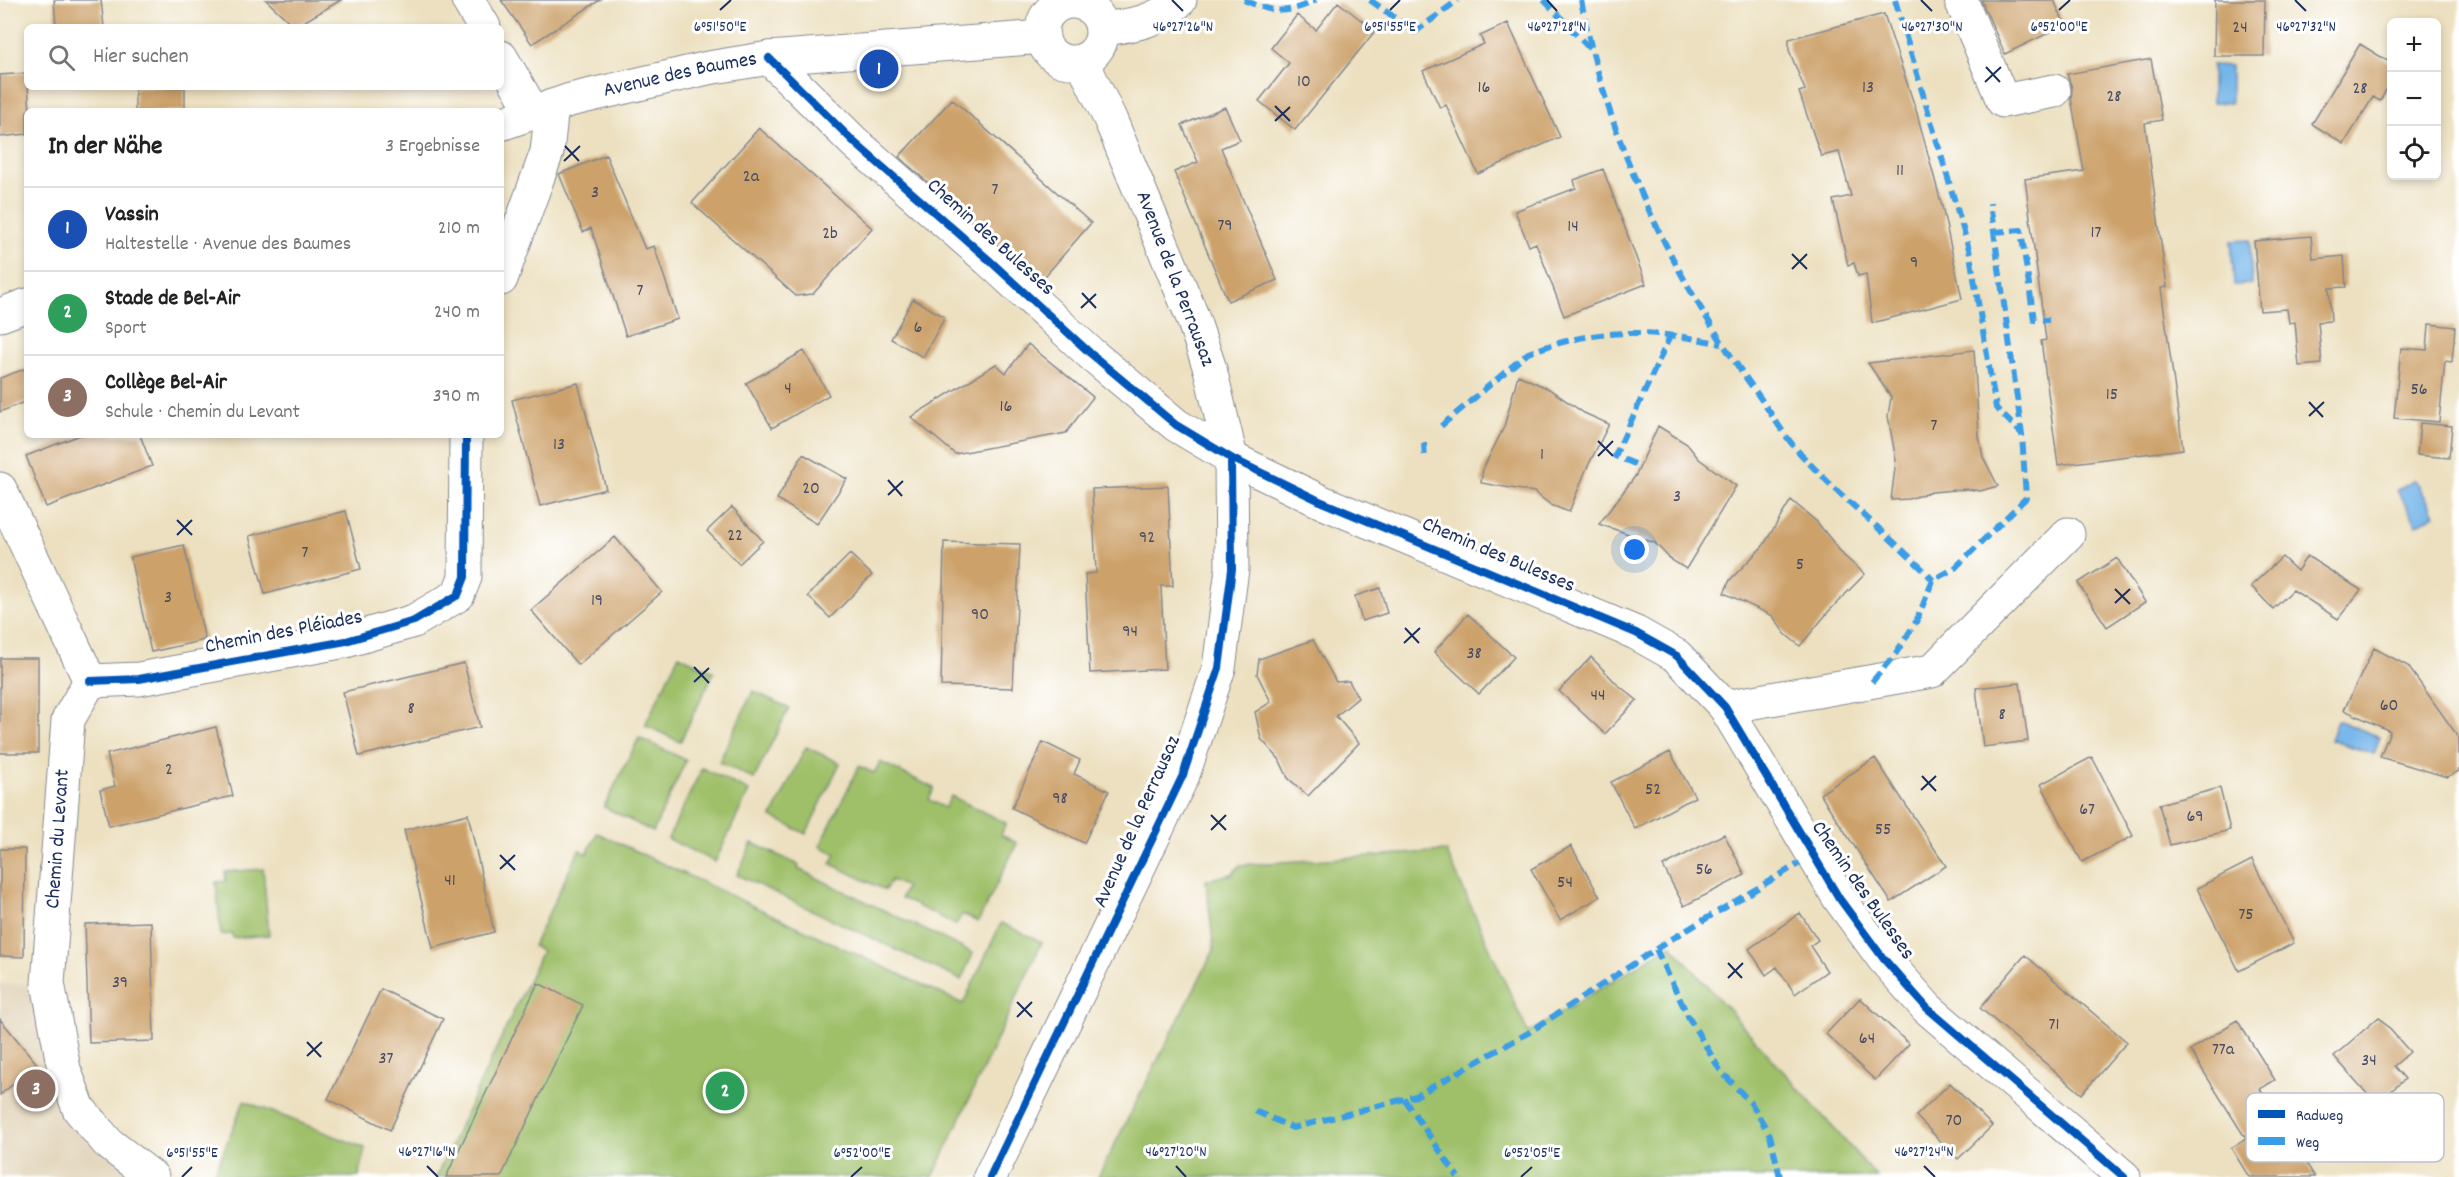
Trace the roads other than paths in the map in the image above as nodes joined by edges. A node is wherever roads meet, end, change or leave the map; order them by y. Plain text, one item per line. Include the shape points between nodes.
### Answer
1 (468, 0) edge
2 (1180, 0) edge
3 (1961, 0) edge
4 (1062, 2) edge
5 (482, 24) edge
6 (1102, 29) junction
7 (1042, 37) junction
8 (769, 58) junction
9 (504, 61) edge
10 (1082, 61) junction
11 (2054, 91) dead end
12 (543, 109) junction
13 (504, 123) edge
14 (504, 271) edge
15 (24, 306) edge
16 (0, 315) edge
17 (466, 438) edge
18 (1231, 458) junction
19 (0, 489) edge
20 (2068, 534) dead end
21 (90, 681) junction
22 (1725, 707) junction
23 (152, 1177) edge
24 (990, 1177) edge
25 (2124, 1177) edge

1 - 5 street
2 - 6 street via 1143,24
3 - 11 street via 2003,101
4 - 6 street via 1093,10
4 - 7 street via 1047,16
6 - 10 street via 1097,49
7 - 8 street, Avenue des Baumes
7 - 10 street via 1052,55
8 - 12 street, Avenue des Baumes via 708,68
8 - 18 street, Chemin des Bulesses via 855,142 1090,353 1176,425
9 - 12 street
10 - 18 street, Avenue de la Perrausaz via 1192,316 1210,369
12 - 13 street, Avenue des Baumes
12 - 14 street via 547,152
15 - 16 street
17 - 21 street, Chemin des Pléiades via 465,577 458,595 414,621 346,641 139,679
18 - 22 street, Chemin des Bulesses via 1322,502 1657,643 1677,656
18 - 24 street, Avenue de la Perrausaz via 1232,569 1219,668 1183,775
19 - 21 street
20 - 22 street via 1932,671
21 - 23 street, Chemin du Levant via 68,720 48,983 64,1069 79,1109 108,1143
22 - 25 street, Chemin des Bulesses via 1839,898 1883,958 1927,1008

